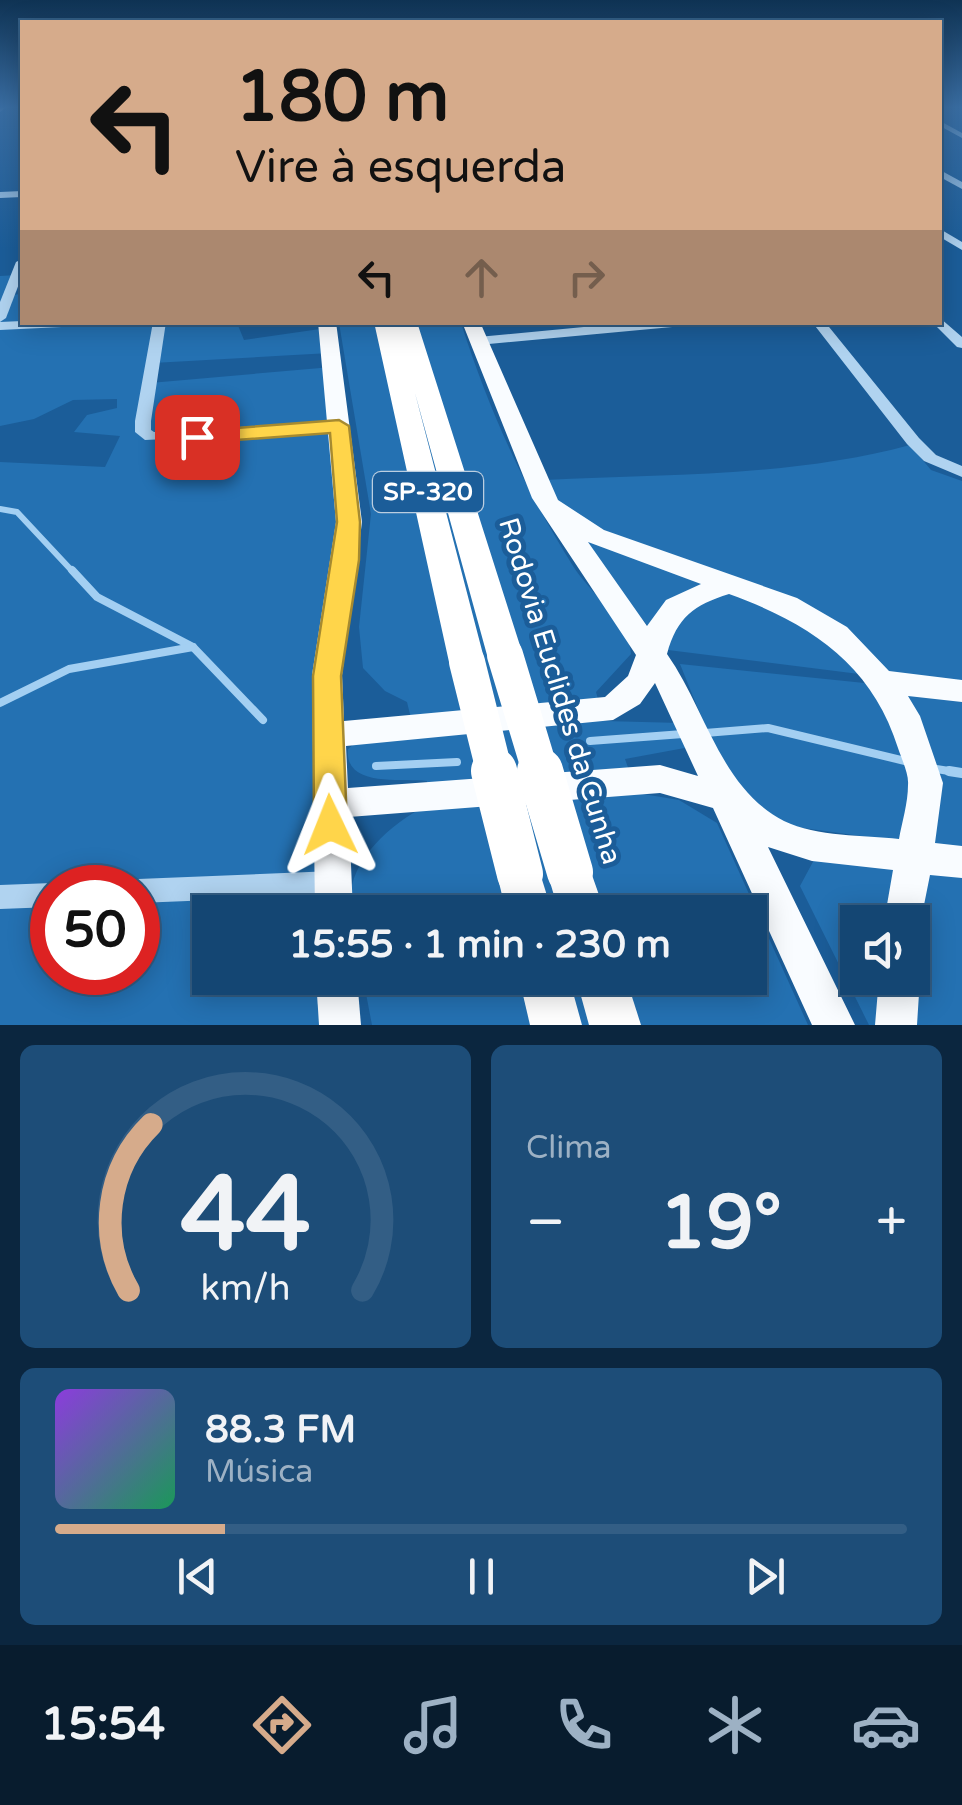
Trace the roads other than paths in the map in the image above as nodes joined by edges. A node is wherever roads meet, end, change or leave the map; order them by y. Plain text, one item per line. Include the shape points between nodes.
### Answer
1 (20, 267) edge
2 (0, 318) edge
3 (942, 324) edge
4 (159, 325) edge
5 (327, 325) edge
6 (386, 325) edge
7 (407, 325) edge
8 (620, 325) edge
9 (820, 325) edge
10 (474, 332) edge
11 (962, 344) edge
12 (339, 426) junction
13 (962, 472) edge
14 (544, 498) junction
15 (728, 585) junction
16 (654, 652) junction
17 (486, 658) junction
18 (881, 681) junction
19 (962, 691) edge
20 (327, 735) junction
21 (730, 799) junction
22 (330, 804) junction
23 (912, 856) junction
24 (962, 862) edge
25 (160, 892) edge
26 (576, 892) edge
27 (525, 893) edge
28 (30, 895) edge
29 (250, 895) edge
30 (334, 895) edge
31 (0, 897) edge
32 (906, 905) edge
33 (339, 995) edge
34 (548, 995) edge
35 (606, 995) edge
36 (898, 995) edge
37 (340, 1025) edge
38 (556, 1025) edge
39 (615, 1025) edge
40 (834, 1025) edge
41 (896, 1025) edge

1 - 2 street
3 - 11 street
4 - 12 street via 143,421 151,438
5 - 12 main road
6 - 17 highway, Rodovia Euclides da Cunha / SP-320
7 - 17 highway, Rodovia Euclides da Cunha / SP-320
8 - 10 street
9 - 13 street via 913,440
10 - 14 main road
12 - 20 main road via 347,560 327,676
14 - 15 main road via 595,536
14 - 16 main road
15 - 16 main road via 678,605
15 - 18 main road via 787,605 837,634
16 - 20 main road via 634,695 613,708
16 - 21 main road
17 - 26 highway, Rodovia Euclides da Cunha / SP-320, bridge
17 - 27 highway, Rodovia Euclides da Cunha / SP-320, bridge
18 - 19 main road
18 - 23 main road via 904,716 922,767
20 - 22 main road
21 - 22 main road via 660,779
21 - 23 main road via 774,832 812,845
21 - 40 main road
22 - 30 main road
23 - 24 main road
23 - 32 main road
25 - 29 street
28 - 31 street
33 - 37 main road
34 - 38 highway
35 - 39 highway
36 - 41 main road

